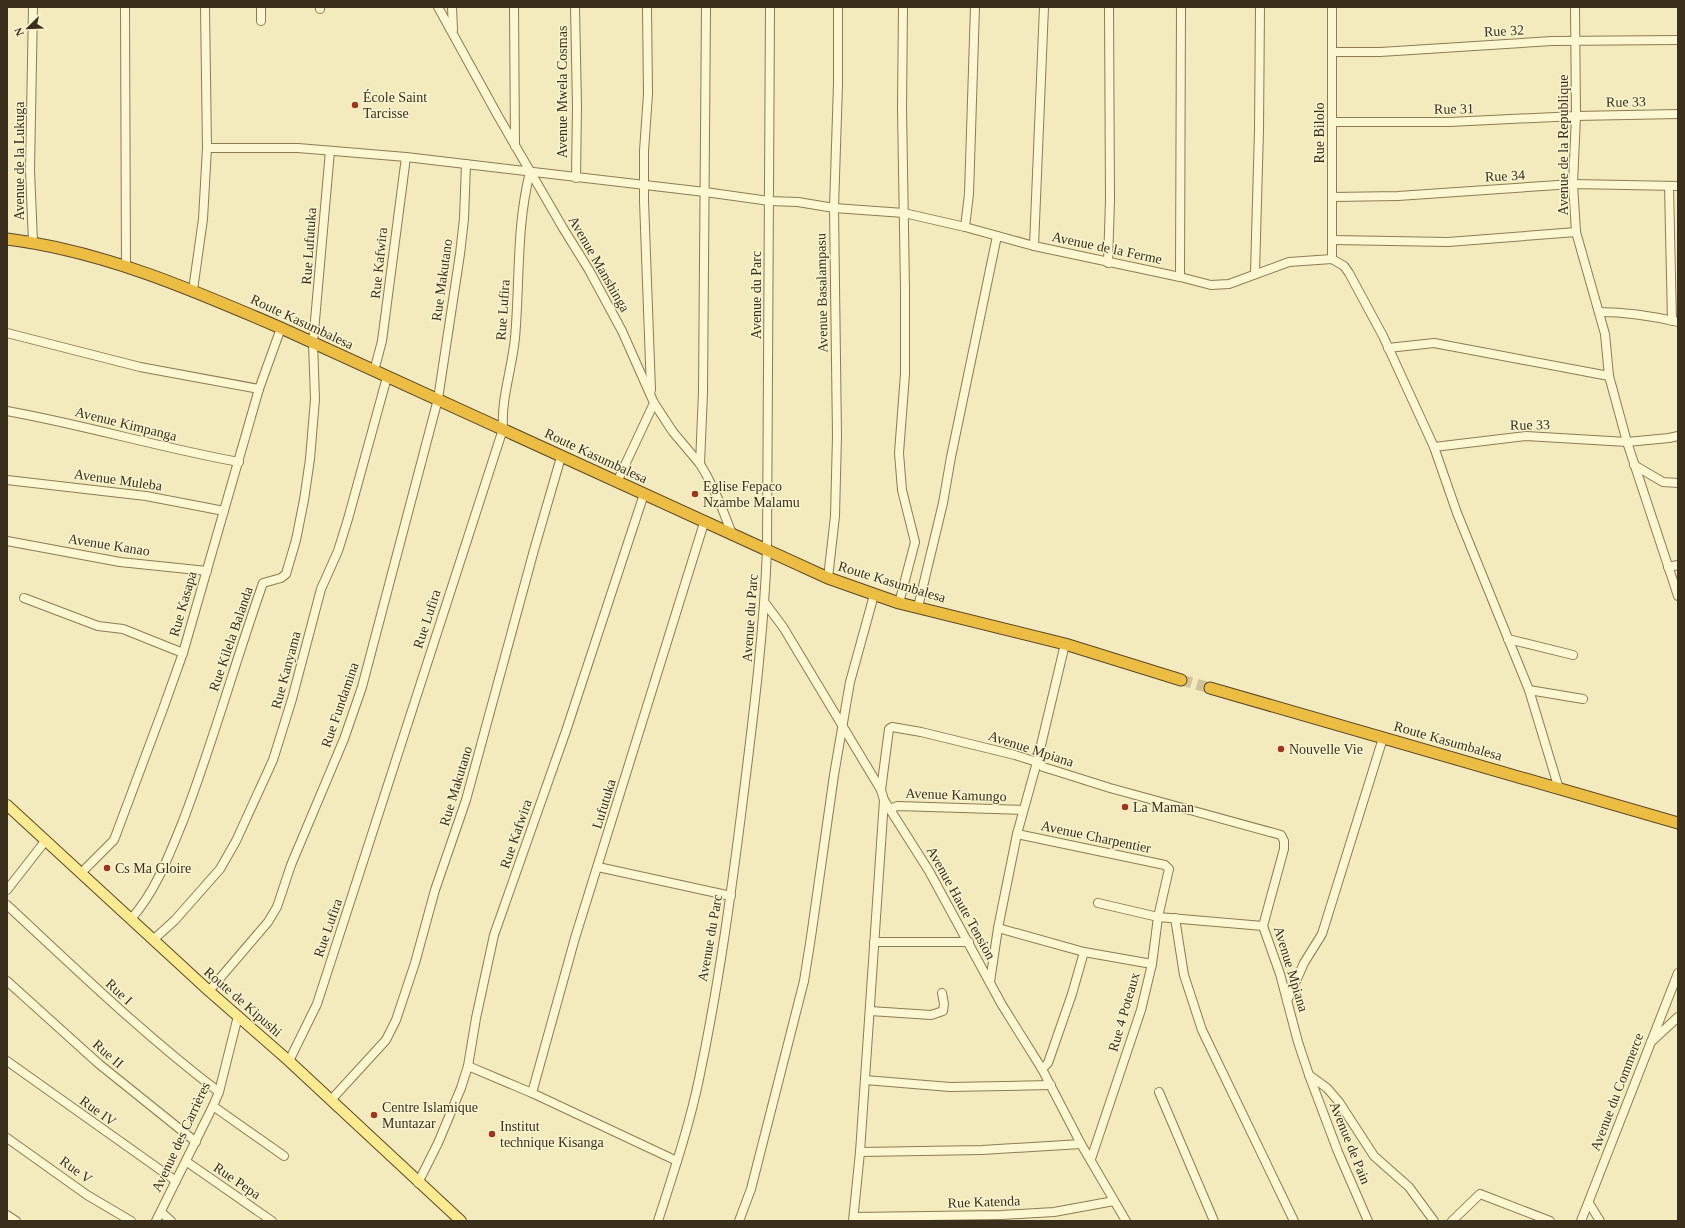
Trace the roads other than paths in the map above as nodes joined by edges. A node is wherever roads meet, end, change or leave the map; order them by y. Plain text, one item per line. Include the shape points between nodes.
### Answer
1 (33, 7) edge
2 (125, 7) edge
3 (205, 7) edge
4 (261, 7) edge
5 (438, 7) edge
6 (452, 7) edge
7 (514, 7) edge
8 (575, 7) edge
9 (647, 7) edge
10 (706, 7) edge
11 (770, 7) edge
12 (838, 7) edge
13 (903, 7) edge
14 (975, 7) edge
15 (1044, 7) edge
16 (1109, 7) edge
17 (1181, 7) edge
18 (1260, 7) edge
19 (1332, 7) edge
20 (1575, 7) edge
21 (261, 21) dead end
22 (454, 33) junction
23 (1678, 40) edge
24 (1576, 41) junction
25 (1332, 52) junction
26 (1678, 114) edge
27 (1576, 116) junction
28 (1332, 122) junction
29 (515, 146) junction
30 (207, 148) junction
31 (330, 151) junction
32 (406, 157) junction
33 (466, 164) junction
34 (530, 172) junction
35 (576, 178) junction
36 (1573, 184) junction
37 (644, 185) junction
38 (1669, 186) junction
39 (1678, 186) edge
40 (705, 192) junction
41 (1333, 197) junction
42 (769, 201) junction
43 (834, 208) junction
44 (904, 213) junction
45 (965, 227) junction
46 (1576, 232) junction
47 (996, 236) junction
48 (7, 239) edge
49 (1333, 240) junction
50 (33, 242) junction
51 (1034, 246) junction
52 (1332, 260) junction
53 (1108, 263) junction
54 (126, 266) junction
55 (1256, 274) junction
56 (1180, 277) junction
57 (193, 290) junction
58 (1600, 312) junction
59 (1675, 322) edge
60 (281, 328) junction
61 (7, 333) edge
62 (313, 343) junction
63 (1388, 348) junction
64 (374, 371) junction
65 (1609, 376) junction
66 (387, 377) junction
67 (259, 389) junction
68 (652, 395) junction
69 (438, 400) junction
70 (654, 403) junction
71 (7, 411) edge
72 (503, 429) junction
73 (1678, 436) edge
74 (1627, 442) junction
75 (1434, 447) junction
76 (561, 457) junction
77 (239, 462) junction
78 (700, 464) junction
79 (1634, 465) junction
80 (7, 480) edge
81 (617, 482) junction
82 (1678, 483) edge
83 (644, 494) junction
84 (224, 511) junction
85 (704, 523) junction
86 (732, 534) junction
87 (7, 540) edge
88 (767, 549) junction
89 (1678, 565) edge
90 (1668, 567) junction
91 (207, 570) junction
92 (828, 578) junction
93 (874, 595) junction
94 (1678, 596) edge
95 (24, 598) dead end
96 (765, 603) junction
97 (899, 603) junction
98 (918, 607) junction
99 (1508, 639) junction
100 (1065, 644) junction
101 (183, 653) junction
102 (1573, 655) dead end
103 (1181, 680) tunnel mouth
104 (1210, 688) tunnel mouth
105 (1529, 690) junction
106 (1583, 699) dead end
107 (843, 729) junction
108 (1383, 738) junction
109 (1037, 762) junction
110 (1559, 789) junction
111 (882, 790) junction
112 (884, 800) junction
113 (7, 805) edge
114 (890, 809) junction
115 (1023, 810) junction
116 (1678, 823) edge
117 (1017, 834) junction
118 (46, 840) junction
119 (598, 867) junction
120 (1169, 869) joint
121 (81, 873) junction
122 (7, 890) edge
123 (731, 896) junction
124 (1098, 903) dead end
125 (7, 905) edge
126 (1158, 917) junction
127 (1175, 918) junction
128 (131, 919) junction
129 (1263, 926) junction
130 (998, 928) junction
131 (153, 940) junction
132 (874, 942) junction
133 (968, 942) junction
134 (1084, 952) junction
135 (1152, 964) junction
136 (1678, 973) edge
137 (7, 981) edge
138 (990, 982) junction
139 (209, 991) junction
140 (942, 993) dead end
141 (1287, 1001) junction
142 (870, 1010) junction
143 (238, 1016) junction
144 (1678, 1017) edge
145 (1649, 1044) junction
146 (7, 1061) edge
147 (289, 1061) junction
148 (468, 1066) junction
149 (1042, 1069) junction
150 (1309, 1075) junction
151 (865, 1080) junction
152 (1051, 1085) junction
153 (219, 1092) junction
154 (1159, 1092) dead end
155 (532, 1093) junction
156 (331, 1100) junction
157 (213, 1106) junction
158 (7, 1138) edge
159 (196, 1142) junction
160 (1081, 1144) junction
161 (860, 1152) junction
162 (284, 1156) dead end
163 (1091, 1160) junction
164 (677, 1161) junction
165 (187, 1162) junction
166 (176, 1181) junction
167 (418, 1182) junction
168 (1114, 1201) junction
169 (1589, 1203) junction
170 (161, 1212) junction
171 (7, 1215) edge
172 (853, 1219) edge
173 (16, 1221) edge
174 (131, 1221) edge
175 (156, 1221) edge
176 (171, 1221) edge
177 (272, 1221) edge
178 (461, 1221) edge
179 (658, 1221) edge
180 (740, 1221) edge
181 (1126, 1221) edge
182 (1214, 1221) edge
183 (1294, 1221) edge
184 (1368, 1221) edge
185 (1434, 1221) edge
186 (1452, 1221) edge
187 (1550, 1221) edge
188 (1581, 1221) edge
189 (1600, 1221) edge

1 - 50 street, Avenue de la Lukuga via 30,170
2 - 54 street
3 - 30 street
4 - 21 street
5 - 22 street, Avenue Manshinga
6 - 22 street
7 - 29 street
8 - 35 street, Avenue Mwela Cosmas
9 - 37 street via 648,94
10 - 40 street
11 - 42 street, Avenue du Parc
12 - 43 street, Avenue Basalampasu
13 - 44 street
14 - 45 street via 969,194
15 - 51 street
16 - 53 street
17 - 56 street
18 - 55 street
19 - 25 street, Rue Bilolo
20 - 24 street, Avenue de la Republique
22 - 29 street, Avenue Manshinga
23 - 24 street, Rue 32
24 - 25 street, Rue 32 via 1380,52
24 - 27 street, Avenue de la Republique
25 - 28 street, Rue Bilolo
26 - 27 street, Rue 33
27 - 28 street, Rue 31 via 1449,122
27 - 36 street, Avenue de la Republique
28 - 41 street, Rue Bilolo
29 - 34 street, Avenue Manshinga
30 - 31 street, Avenue de la Ferme via 267,147
30 - 57 street via 203,219
31 - 32 street, Avenue de la Ferme
31 - 62 street, Rue Lufutuka
32 - 33 street, Avenue de la Ferme
32 - 64 street, Rue Kafwira via 384,326
33 - 34 street, Avenue de la Ferme
33 - 69 street, Rue Makutano via 460,254
34 - 35 street, Avenue de la Ferme
34 - 68 street, Avenue Manshinga via 589,270 622,331
34 - 72 street, Rue Lufira via 522,215 516,317 502,410
35 - 37 street, Avenue de la Ferme
36 - 38 street, Rue 34
36 - 41 street, Rue 34 via 1398,196
36 - 46 street, Avenue de la Republique
37 - 40 street, Avenue de la Ferme
37 - 68 street
38 - 39 street, Rue 34
38 - 59 street
40 - 42 street, Avenue de la Ferme
40 - 78 street
41 - 49 street, Rue Bilolo
42 - 43 street, Avenue de la Ferme via 798,202
42 - 88 street, Avenue du Parc
43 - 44 street, Avenue de la Ferme
43 - 92 street, Avenue Basalampasu via 836,436 834,516
44 - 45 street, Avenue de la Ferme
44 - 97 street via 905,374 899,453 902,490 916,542
45 - 47 street, Avenue de la Ferme
46 - 49 street via 1448,242
46 - 58 street, Avenue de la Republique
47 - 51 street, Avenue de la Ferme
47 - 98 street via 943,503
48 - 50 highway, Route Kasumbalesa
49 - 52 street, Rue Bilolo
50 - 54 highway, Route Kasumbalesa
51 - 53 street, Avenue de la Ferme
52 - 55 street, Avenue de la Ferme via 1289,262
52 - 63 street via 1344,266 1349,273
53 - 56 street, Avenue de la Ferme
54 - 57 highway, Route Kasumbalesa
55 - 56 street, Avenue de la Ferme via 1229,284 1211,285
57 - 60 highway, Route Kasumbalesa
58 - 59 street via 1621,312
58 - 65 street, Avenue de la Republique
60 - 62 highway, Route Kasumbalesa
60 - 67 street, Rue Kasapa
61 - 67 street via 140,367
62 - 64 highway, Route Kasumbalesa
62 - 128 street, Rue Kilela Balanda via 315,399 310,459 296,540 286,574 264,583 197,785 153,889
63 - 65 street via 1434,343
63 - 75 street
64 - 66 highway, Route Kasumbalesa
65 - 74 street, Avenue de la Republique
66 - 69 highway, Route Kasumbalesa
66 - 131 street, Rue Kanyama via 348,519 338,551 321,589 273,760 236,842 220,869 175,920
67 - 77 street, Rue Kasapa
68 - 70 street, Avenue Manshinga
69 - 72 highway, Route Kasumbalesa
69 - 139 street, Rue Fundamina via 364,682 344,739 291,865 277,907 268,922
70 - 78 street, Avenue Manshinga via 673,432
70 - 81 street
71 - 77 street, Avenue Kimpanga
72 - 76 highway, Route Kasumbalesa
72 - 147 street, Rue Lufira via 317,1004
73 - 74 street, Rue 33
74 - 75 street, Rue 33 via 1526,436
74 - 79 street, Avenue de la Republique
75 - 99 street via 1457,513
76 - 81 highway, Route Kasumbalesa
76 - 156 street, Rue Makutano via 466,800 435,890 396,1020 386,1040
77 - 84 street, Rue Kasapa
78 - 86 street, Avenue Manshinga
79 - 82 street via 1663,482
79 - 90 street, Avenue de la Republique
80 - 84 street, Avenue Muleba via 146,496
81 - 83 highway, Route Kasumbalesa
83 - 85 highway, Route Kasumbalesa
83 - 148 street, Rue Kafwira via 566,731 494,935
84 - 91 street, Rue Kasapa
85 - 86 highway, Route Kasumbalesa
85 - 119 street, Lufutuka
86 - 88 highway, Route Kasumbalesa
87 - 91 street, Avenue Kanao via 120,562
88 - 92 highway, Route Kasumbalesa
88 - 96 street, Avenue du Parc
89 - 90 street
90 - 94 street, Avenue de la Republique
91 - 101 street, Rue Kasapa
92 - 93 highway, Route Kasumbalesa
93 - 97 highway, Route Kasumbalesa
93 - 107 street via 850,682
95 - 101 street via 98,626 124,629
96 - 107 street, Avenue Haute Tension via 783,627
96 - 123 street, Avenue du Parc via 760,664
97 - 98 highway, Route Kasumbalesa
98 - 100 highway, Route Kasumbalesa
99 - 102 street
99 - 105 street
100 - 103 highway, Route Kasumbalesa
100 - 109 street, Avenue Charpentier
101 - 121 street, Rue Kasapa via 114,840
104 - 108 highway, Route Kasumbalesa
105 - 106 street
105 - 110 street
107 - 111 street, Avenue Haute Tension
107 - 180 street via 804,981 751,1189
108 - 110 highway, Route Kasumbalesa
108 - 141 street via 1322,934 1304,963
109 - 111 street, Avenue Mpiana via 892,727 889,729
109 - 115 street, Avenue Charpentier
109 - 129 street, Avenue Mpiana via 1043,767 1110,788 1281,835 1284,849
110 - 116 highway, Route Kasumbalesa
111 - 112 street, Avenue Haute Tension
112 - 114 street, Avenue Haute Tension
112 - 132 street
113 - 118 main road, Route de Kipushi
114 - 115 street, Avenue Kamungo via 897,806
114 - 133 street, Avenue Haute Tension via 929,871
115 - 117 street, Avenue Charpentier
117 - 120 street, Avenue Charpentier via 1165,865
117 - 130 street, Avenue Charpentier
118 - 121 main road, Route de Kipushi
118 - 122 street
119 - 123 street
119 - 155 street, Lufutuka via 575,938
120 - 126 street, Rue 4 Poteaux
121 - 128 main road, Route de Kipushi
123 - 164 street, Avenue du Parc via 698,1080
124 - 126 street
125 - 153 street, Rue I via 128,1017
126 - 127 street
126 - 135 street, Rue 4 Poteaux
127 - 129 street
127 - 183 street via 1184,975 1202,1030
128 - 131 main road, Route de Kipushi
129 - 141 street, Avenue Mpiana
130 - 134 street
130 - 138 street, Avenue Charpentier
131 - 139 main road, Route de Kipushi
132 - 133 street
132 - 142 street
133 - 138 street, Avenue Haute Tension
134 - 135 street
134 - 149 street via 1048,1063
135 - 163 street, Rue 4 Poteaux via 1141,1010
136 - 145 street, Avenue du Commerce
137 - 159 street, Rue II via 99,1064
138 - 149 street, Avenue Haute Tension
139 - 143 main road, Route de Kipushi
140 - 142 street via 943,1011 939,1014
141 - 150 street, Avenue Mpiana
142 - 151 street
143 - 147 main road, Route de Kipushi
143 - 153 street, Avenue des Carrières
144 - 145 street
145 - 169 street, Avenue du Commerce
146 - 166 street, Rue IV
147 - 156 main road, Route de Kipushi
148 - 155 street
148 - 167 street, Rue Kafwira via 450,1116
149 - 152 street, Avenue Haute Tension
150 - 184 street, Avenue de Pain
150 - 185 street via 1327,1088 1339,1102 1374,1156 1409,1187
151 - 152 street via 950,1087
151 - 161 street
152 - 160 street, Avenue Haute Tension
153 - 157 street, Avenue des Carrières
154 - 182 street
155 - 164 street
156 - 167 main road, Route de Kipushi
157 - 159 street, Avenue des Carrières
157 - 162 street
158 - 174 street, Rue V via 87,1195
159 - 165 street, Avenue des Carrières
160 - 161 street via 982,1150
160 - 163 street, Avenue Haute Tension
161 - 172 street
163 - 168 street, Avenue Haute Tension
164 - 179 street, Avenue du Parc
165 - 166 street, Avenue des Carrières
165 - 177 street, Rue Pepa
166 - 170 street, Avenue des Carrières
167 - 178 main road, Route de Kipushi
168 - 172 street, Rue Katenda via 1054,1212
168 - 181 street, Avenue Haute Tension
169 - 188 street, Avenue du Commerce
169 - 189 street
170 - 175 street, Avenue des Carrières
170 - 176 street
171 - 173 street
186 - 187 street via 1480,1194

